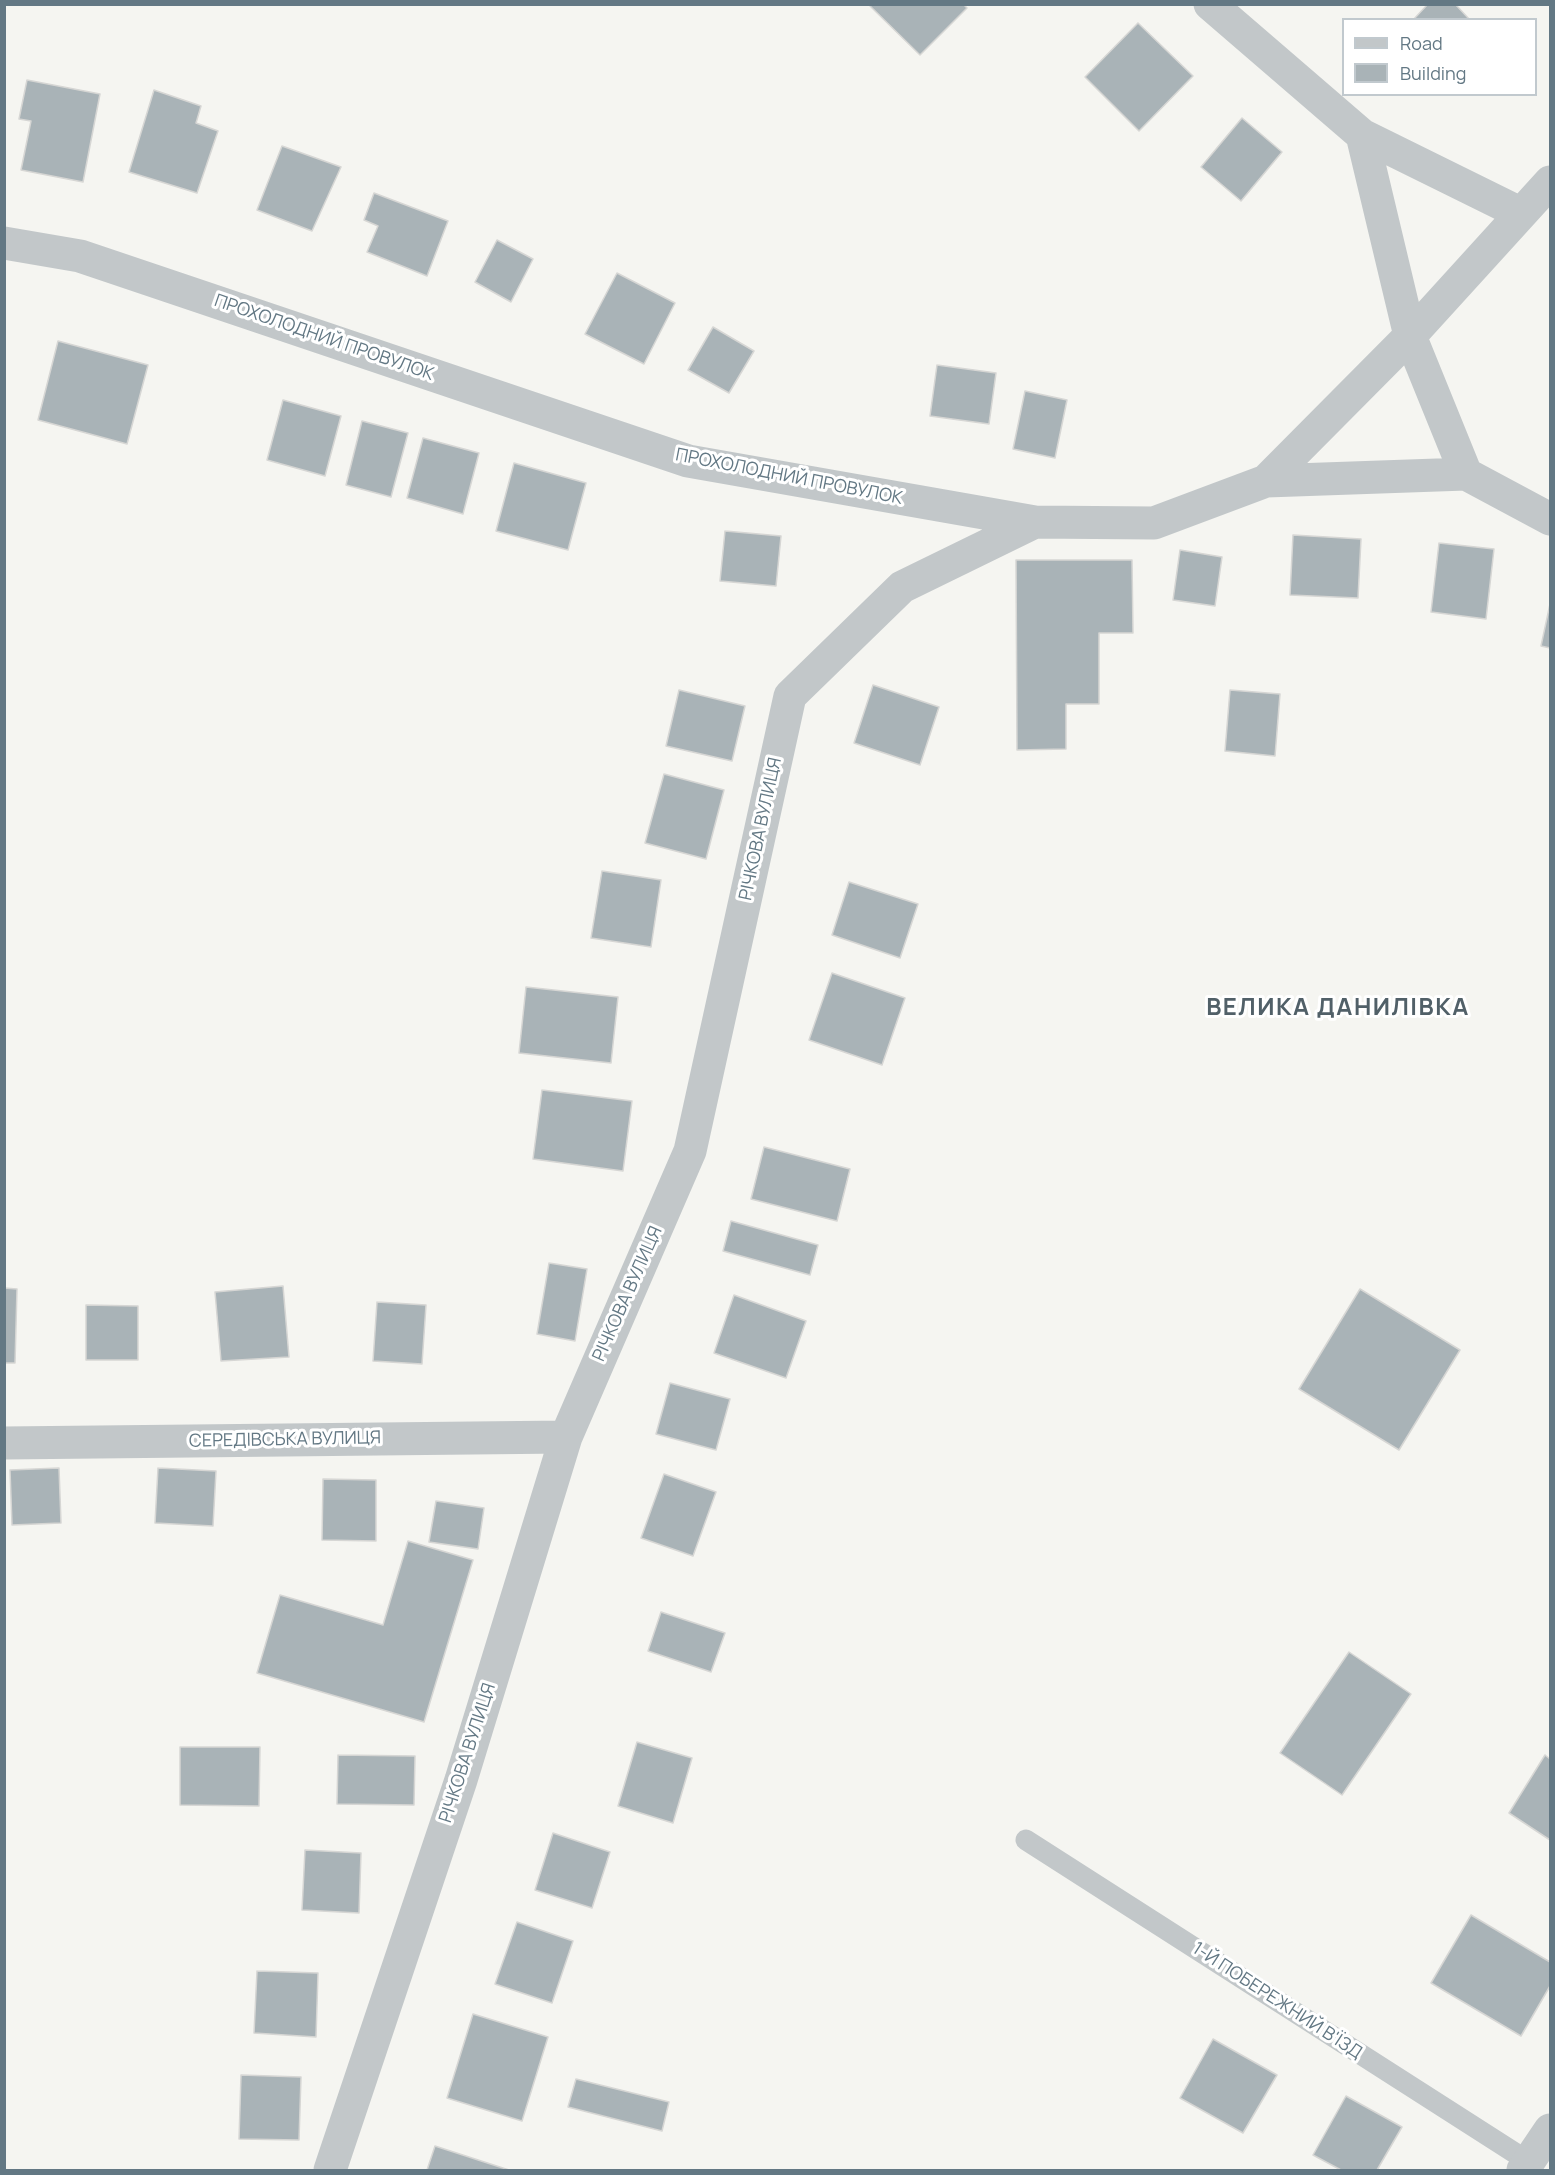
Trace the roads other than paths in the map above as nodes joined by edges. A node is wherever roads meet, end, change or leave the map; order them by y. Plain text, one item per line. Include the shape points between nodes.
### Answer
1 (1210, 4) edge
2 (1362, 135) junction
3 (1551, 182) edge
4 (1520, 213) junction
5 (4, 243) edge
6 (1410, 336) junction
7 (1466, 474) junction
8 (1266, 481) junction
9 (1551, 519) edge
10 (1035, 522) junction
11 (566, 1437) junction
12 (4, 1443) edge
13 (1026, 1840) dead end
14 (1551, 2130) edge
15 (1526, 2166) edge
16 (330, 2170) edge

1 - 2 street
2 - 4 street
2 - 6 street
3 - 4 street
4 - 6 street
5 - 10 street, ПРОХОЛОДНИЙ ПРОВУЛОК via 80,256 688,461
6 - 7 street
6 - 8 street
7 - 8 street, ПРОХОЛОДНИЙ ПРОВУЛОК
7 - 9 street, ПРОХОЛОДНИЙ ПРОВУЛОК
8 - 10 street, ПРОХОЛОДНИЙ ПРОВУЛОК via 1154,523
10 - 11 street, РІЧКОВА ВУЛИЦЯ via 902,587 790,696 690,1151
11 - 12 street, СЕРЕДІВСЬКА ВУЛИЦЯ
11 - 16 street, РІЧКОВА ВУЛИЦЯ via 461,1780
13 - 15 lane, 1-Й ПОБЕРЕЖНИЙ В'ЇЗД
14 - 15 street

